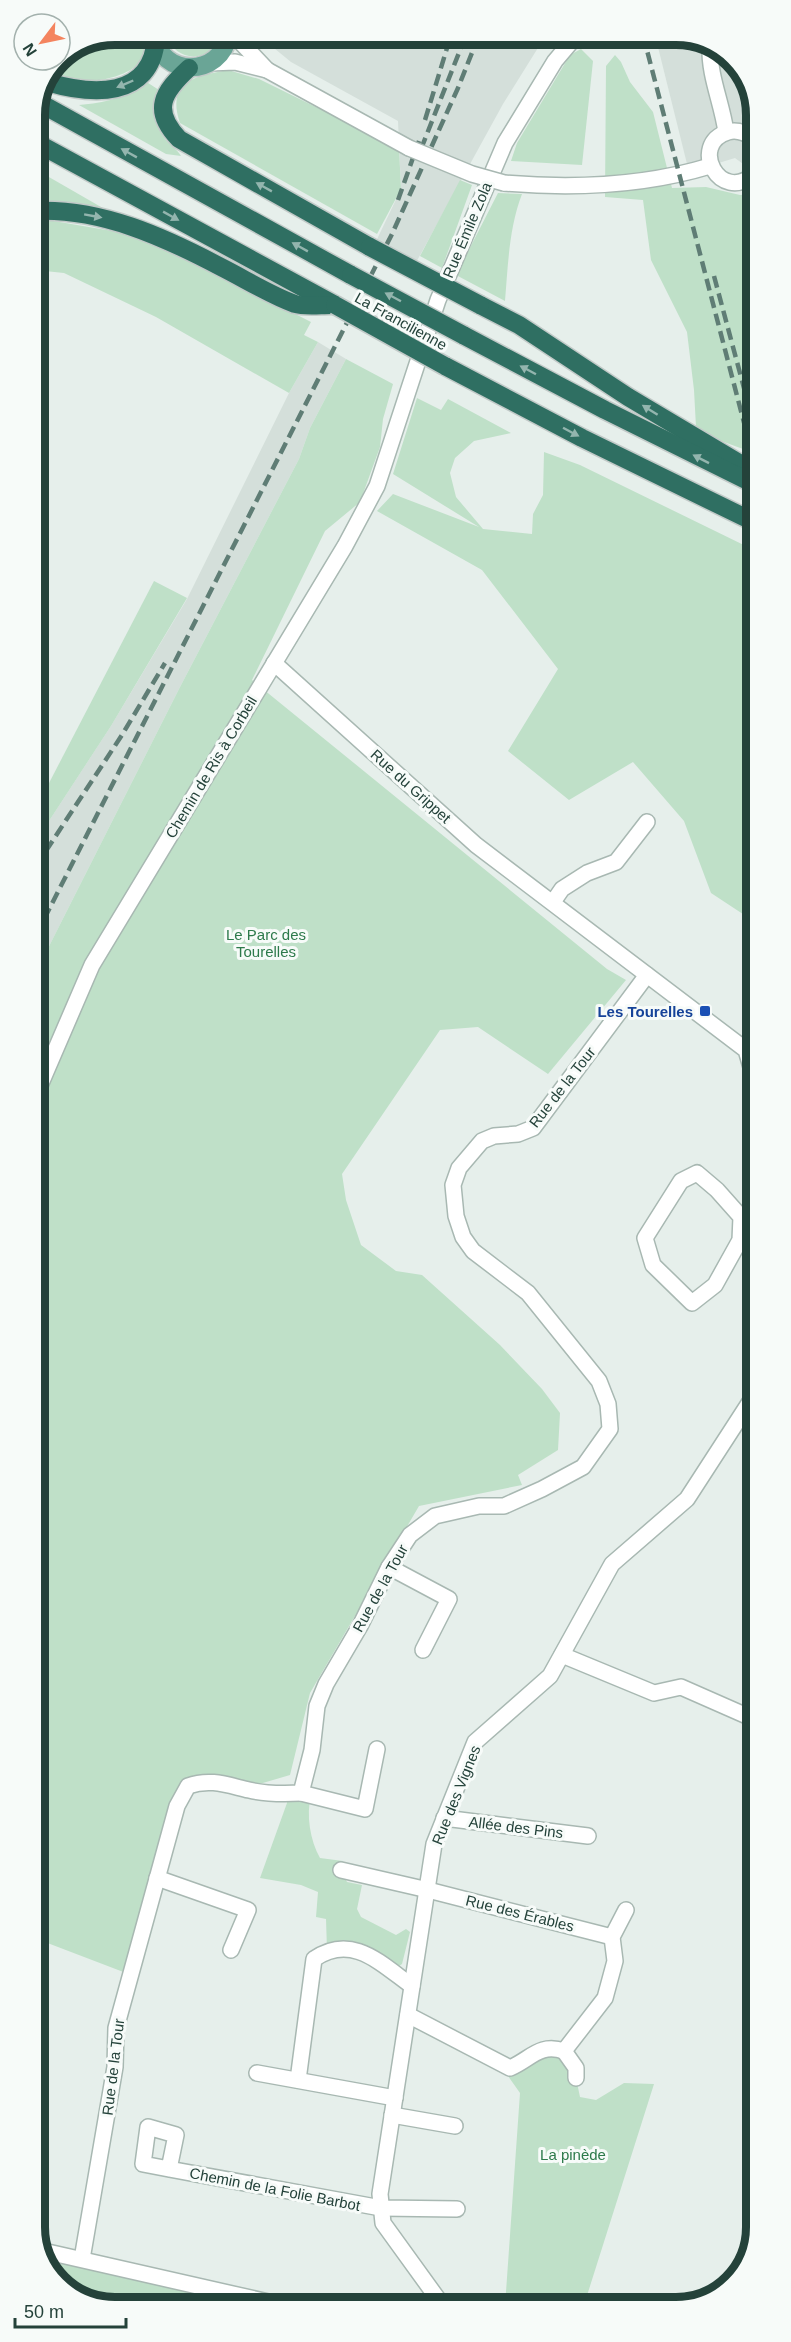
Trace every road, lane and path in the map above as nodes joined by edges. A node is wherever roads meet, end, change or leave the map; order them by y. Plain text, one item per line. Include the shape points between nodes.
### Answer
1 (155, 45) edge
2 (158, 45) edge
3 (226, 45) edge
4 (244, 45) edge
5 (569, 45) edge
6 (711, 54) edge
7 (210, 63) junction
8 (189, 68) junction
9 (267, 70) junction
10 (53, 83) edge
11 (46, 106) edge
12 (726, 132) junction
13 (746, 134) edge
14 (45, 147) edge
15 (710, 166) junction
16 (746, 179) edge
17 (45, 212) edge
18 (335, 306) junction
19 (390, 442) joint
20 (746, 467) edge
21 (746, 480) edge
22 (746, 518) edge
23 (274, 663) junction
24 (647, 822) dead end
25 (553, 902) junction
26 (647, 975) junction
27 (746, 1050) edge
28 (45, 1074) edge
29 (746, 1213) edge
30 (746, 1221) edge
31 (746, 1408) edge
32 (389, 1567) junction
33 (423, 1650) dead end
34 (561, 1655) junction
35 (746, 1716) edge
36 (377, 1749) dead end
37 (301, 1792) junction
38 (444, 1818) junction
39 (588, 1836) dead end
40 (341, 1870) dead end
41 (157, 1878) junction
42 (428, 1890) junction
43 (626, 1910) dead end
44 (612, 1937) junction
45 (231, 1950) dead end
46 (412, 1986) junction
47 (408, 2015) junction
48 (564, 2050) junction
49 (257, 2073) dead end
50 (576, 2078) dead end
51 (298, 2080) junction
52 (395, 2098) junction
53 (392, 2115) junction
54 (455, 2126) dead end
55 (169, 2169) dead end
56 (381, 2208) junction
57 (457, 2209) dead end
58 (49, 2252) edge
59 (82, 2259) junction
60 (247, 2297) edge
61 (436, 2297) edge

1 -> 10 highway via 148,67 131,83 89,91
2 - 8 main road via 168,59
3 - 7 main road
4 - 9 street
5 - 19 street, Rue Émile Zola via 505,143 438,300
6 - 12 street via 713,82
7 - 8 main road
7 - 9 street via 235,62
20 -> 8 highway, bridge via 529,332 179,140 165,122 164,102 171,85
9 - 15 street, bridge via 409,148 504,183 593,186 660,178
21 -> 11 highway, La Francilienne, bridge via 463,335
12 - 13 street
12 - 15 street via 714,141 709,152
14 -> 18 highway, La Francilienne
15 - 16 street via 731,183
17 -> 18 highway via 110,219 183,247 297,305
18 -> 22 highway, La Francilienne, bridge via 593,444
19 - 23 street, Chemin de Ris à Corbeil via 377,486
23 - 25 street, Rue du Grippet via 476,845
23 - 28 street, Chemin de Ris à Corbeil via 92,965
24 - 25 street via 616,862 587,873 562,889
25 - 26 street, Rue du Grippet
26 - 27 street, Rue du Grippet
26 - 32 street, Rue de la Tour via 533,1128 482,1141 459,1168 453,1185 456,1216 463,1236 473,1251 528,1293 599,1381 608,1404 610,1429 583,1467 542,1489 504,1506 479,1506 435,1516 410,1535
29 - 30 street via 697,1173 681,1181 645,1238 653,1265 692,1303 715,1285
31 - 34 street, Rue des Vignes via 687,1498 612,1564
32 - 33 street via 449,1599
32 - 37 street, Rue de la Tour via 316,1706 312,1750
34 - 35 street via 654,1692 681,1687
34 - 38 street, Rue des Vignes via 550,1676 475,1742
36 - 37 street via 365,1809
37 - 41 street, Rue de la Tour via 279,1794 212,1782 188,1786 177,1806
38 - 39 street, Allée des Pins
38 - 42 street, Rue des Vignes via 434,1844
40 - 42 street, Rue des Érables
41 - 45 street via 248,1910
41 - 59 street, Rue de la Tour via 116,2028 116,2067
42 - 44 street, Rue des Érables
42 - 46 street, Rue des Vignes
43 - 44 street
44 - 48 street via 615,1961 605,1998
46 - 47 street, Rue des Vignes
46 - 51 street via 367,1955 347,1947 327,1950 314,1959
47 - 48 street via 510,2068 537,2051
47 - 52 street, Rue des Vignes
48 - 50 street via 576,2068
49 - 51 street
51 - 52 street
52 - 53 street, Rue des Vignes
53 - 54 street
53 - 56 street, Rue des Vignes
55 - 56 street, Chemin de la Folie Barbot
56 - 57 street
56 - 61 street, Rue des Vignes via 383,2223
58 - 59 street
59 - 60 street

